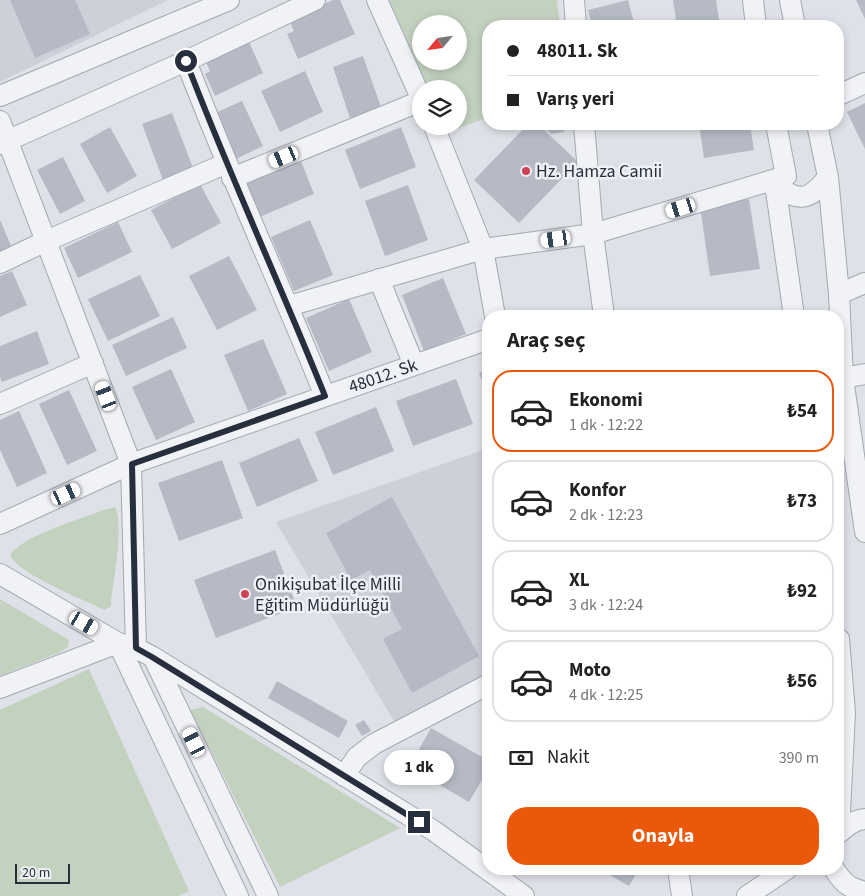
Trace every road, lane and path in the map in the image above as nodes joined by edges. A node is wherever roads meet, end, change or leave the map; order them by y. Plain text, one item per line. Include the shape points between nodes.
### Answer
1 (229, 0) edge
2 (316, 0) edge
3 (377, 0) edge
4 (574, 0) edge
5 (754, 0) edge
6 (790, 0) edge
7 (576, 20) edge
8 (756, 20) edge
9 (794, 20) edge
10 (186, 61) junction
11 (413, 80) edge
12 (865, 83) edge
13 (844, 93) edge
14 (0, 96) edge
15 (412, 102) edge
16 (0, 121) edge
17 (584, 130) edge
18 (777, 130) edge
19 (818, 130) edge
20 (438, 135) edge
21 (4, 143) edge
22 (230, 170) junction
23 (828, 177) junction
24 (781, 180) junction
25 (593, 234) junction
26 (46, 241) junction
27 (483, 249) junction
28 (0, 263) edge
29 (379, 279) junction
30 (865, 283) edge
31 (839, 294) junction
32 (288, 306) junction
33 (494, 310) edge
34 (603, 310) edge
35 (793, 310) edge
36 (840, 310) edge
37 (482, 341) edge
38 (93, 363) junction
39 (414, 365) junction
40 (865, 374) edge
41 (844, 378) joint
42 (325, 396) junction
43 (0, 404) edge
44 (132, 464) junction
45 (0, 524) edge
46 (865, 532) edge
47 (0, 574) edge
48 (136, 649) junction
49 (0, 688) edge
50 (482, 688) edge
51 (844, 700) edge
52 (844, 732) edge
53 (344, 776) junction
54 (865, 819) edge
55 (844, 828) edge
56 (482, 866) edge
57 (495, 875) edge
58 (679, 875) edge
59 (778, 875) edge
60 (838, 875) edge
61 (864, 892) edge
62 (238, 896) edge
63 (267, 896) edge
64 (524, 896) edge
65 (682, 896) edge
66 (748, 896) edge
67 (837, 896) edge

1 - 14 street
2 - 10 street
3 - 11 street
4 - 7 street
5 - 8 street
6 - 9 street
10 - 21 street
10 - 22 street
12 - 13 street
15 - 22 street
16 - 21 street
17 - 25 street
18 - 24 street
19 - 23 street
20 - 27 street
21 - 26 street
22 - 26 street
22 - 32 street
23 - 24 street via 809,196 799,198 788,194
23 - 31 street
24 - 25 street
24 - 35 street
25 - 27 street
25 - 34 street
26 - 28 street
26 - 38 street
27 - 29 street
27 - 33 street
29 - 32 street
29 - 39 street
30 - 31 street
31 - 36 street
32 - 42 street
37 - 39 street, 48012. Sk
38 - 43 street
38 - 44 street
39 - 42 street, 48012. Sk
40 - 41 street
41 - 46 street
42 - 44 street, 48012. Sk
44 - 45 street, 48012. Sk
44 - 48 street
47 - 48 street
48 - 49 street
48 - 53 street
48 - 62 street
48 - 63 street
50 - 53 street via 374,744 357,757
51 - 52 street
53 - 56 street via 434,831
54 - 55 street
57 - 64 street
58 - 65 street
59 - 66 street
60 - 61 street via 850,887
61 - 67 street

